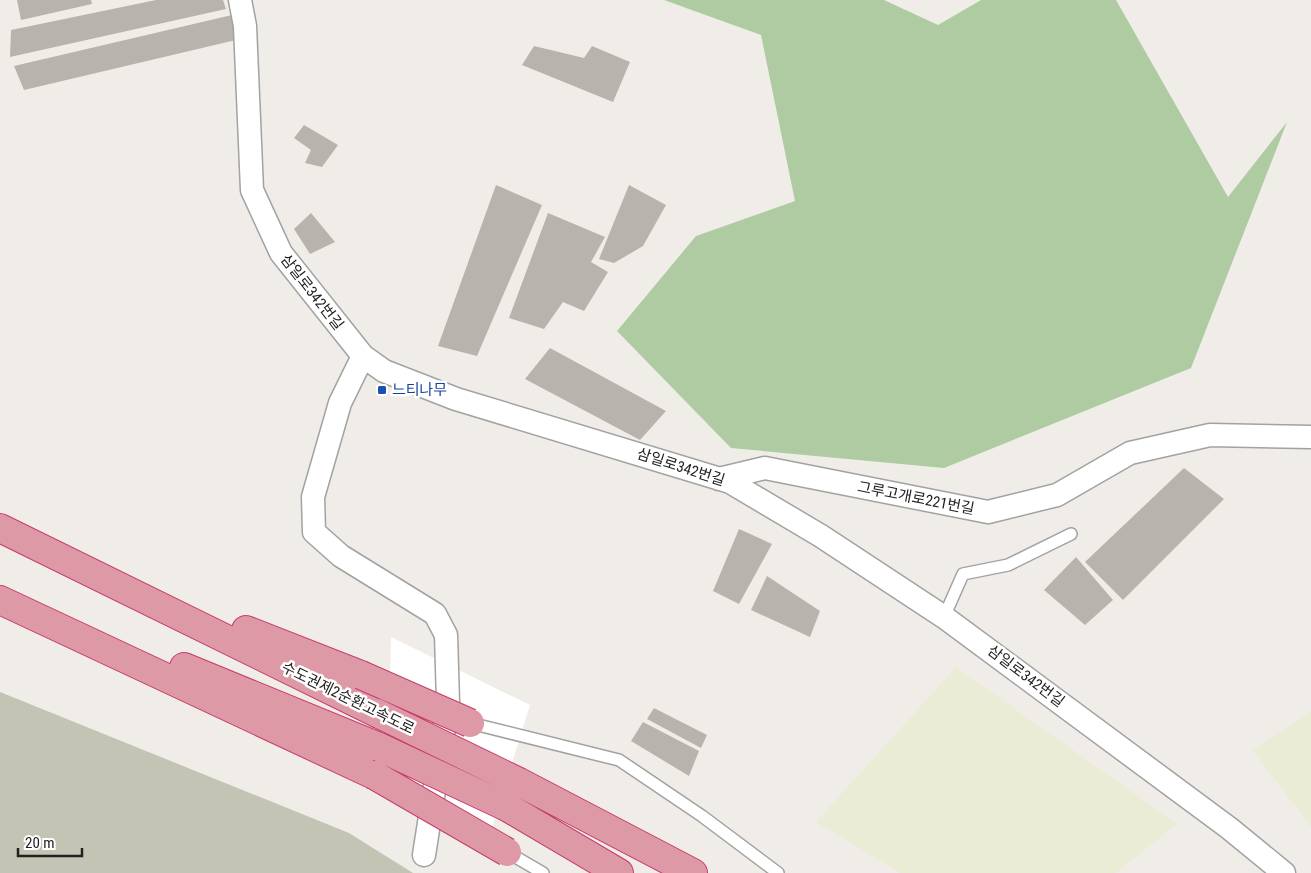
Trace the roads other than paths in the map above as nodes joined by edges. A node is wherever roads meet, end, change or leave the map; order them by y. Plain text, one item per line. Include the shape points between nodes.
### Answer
1 (240, 0) edge
2 (363, 356) junction
3 (1311, 437) edge
4 (719, 479) junction
5 (2, 529) edge
6 (1071, 534) dead end
7 (0, 591) edge
8 (0, 600) edge
9 (944, 616) junction
10 (470, 724) joint
11 (507, 852) joint
12 (424, 855) dead end
13 (543, 873) edge
14 (619, 873) edge
15 (694, 873) edge
16 (778, 873) edge
17 (1284, 873) edge

1 - 2 street, 삼일로342번길 via 245,26 252,190 281,253
2 - 4 street, 삼일로342번길 via 384,372 456,399
2 - 12 street via 340,403 313,497 314,532 341,556 435,614 446,634 448,702
3 - 4 street, 그루고개로221번길 via 1210,435 1130,453 1057,494 988,512 765,468
4 - 9 street, 삼일로342번길 via 730,482 822,536
5 - 10 highway, bridge via 361,675
5 - 15 highway, 수도권제2순환고속도로, bridge via 519,782
6 - 9 lane via 1008,565 963,574
7 - 14 highway, 수도권제2순환고속도로, bridge via 379,747 507,807
8 - 11 highway, bridge via 374,775
9 - 17 street, 삼일로342번길 via 1229,828
10 - 16 lane via 619,760
11 - 13 lane

